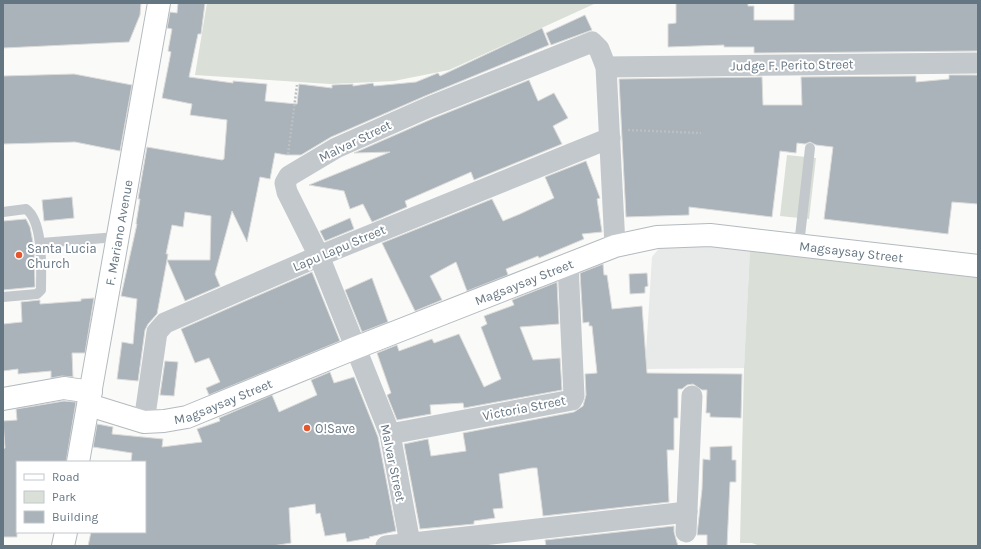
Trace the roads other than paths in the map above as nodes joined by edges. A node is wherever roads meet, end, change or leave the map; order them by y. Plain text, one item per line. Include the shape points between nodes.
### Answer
1 (159, 3) edge
2 (978, 63) edge
3 (606, 67) junction
4 (610, 134) junction
5 (810, 148) dead end
6 (3, 212) edge
7 (118, 237) junction
8 (41, 243) junction
9 (615, 246) junction
10 (799, 246) junction
11 (319, 256) junction
12 (568, 264) junction
13 (978, 266) edge
14 (3, 297) edge
15 (355, 348) junction
16 (692, 396) dead end
17 (3, 399) edge
18 (90, 399) junction
19 (144, 422) junction
20 (390, 434) junction
21 (78, 461) edge
22 (66, 533) edge
23 (410, 543) junction
24 (63, 546) edge
25 (386, 546) edge

1 - 7 street, F. Mariano Avenue
2 - 3 street, Judge F. Perito Street
3 - 4 street, Malvar Street
3 - 11 street, Malvar Street via 595,44 586,43 343,144 289,176 285,183 287,192
4 - 9 street, Malvar Street
4 - 11 street, Lapu Lapu Street
5 - 10 lane
6 - 8 lane via 26,209 32,213
7 - 8 lane
7 - 18 street, F. Mariano Avenue
8 - 14 lane via 41,290 37,294
9 - 10 street, Magsaysay Street via 657,237 710,235
9 - 12 street, Magsaysay Street
10 - 13 street, Magsaysay Street
11 - 15 street, Malvar Street
11 - 19 street, Lapu Lapu Street via 165,323 157,332
12 - 15 street, Magsaysay Street
12 - 20 street, Victoria Street via 574,396 572,400
15 - 19 street, Magsaysay Street via 187,417
15 - 20 street, Malvar Street
16 - 23 street via 686,522
17 - 18 street, Magsaysay Street via 64,388
18 - 19 street, Magsaysay Street
18 - 21 street, F. Mariano Avenue
20 - 23 street, Malvar Street
22 - 24 street
23 - 25 street

